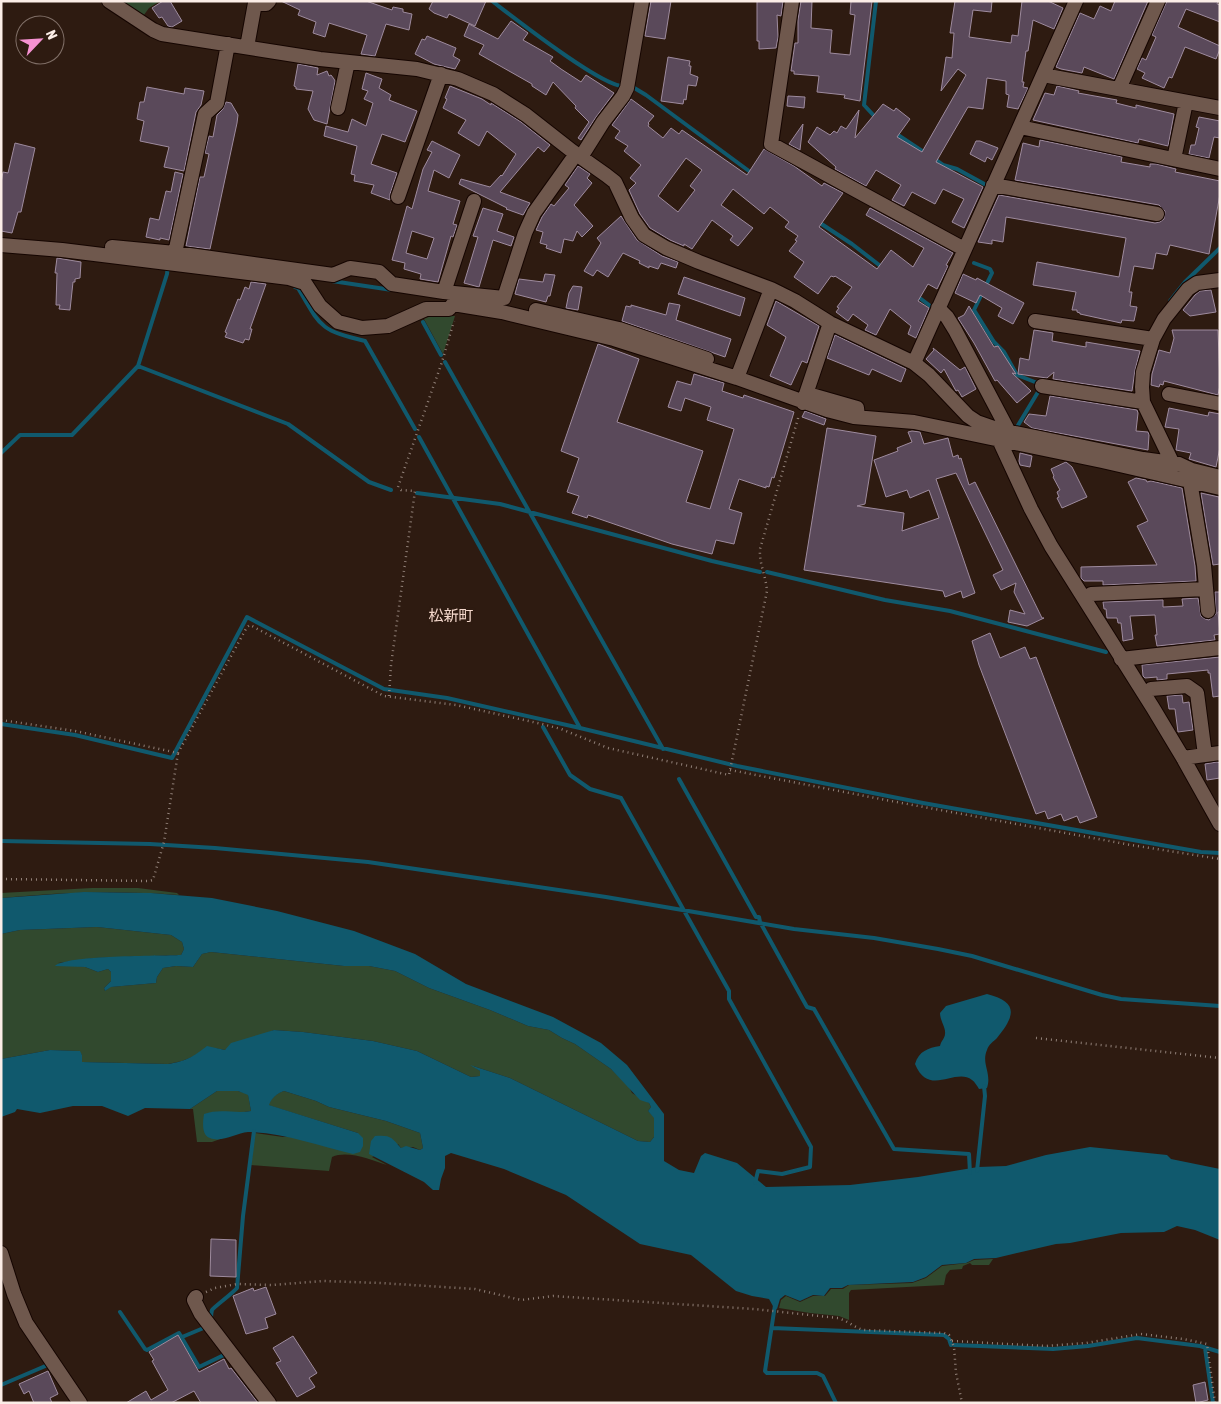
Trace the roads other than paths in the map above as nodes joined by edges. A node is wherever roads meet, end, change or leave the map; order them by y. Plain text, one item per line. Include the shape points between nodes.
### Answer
1 (109, 1) edge
2 (269, 1) edge
3 (642, 1) edge
4 (792, 1) edge
5 (1076, 1) edge
6 (1158, 1) edge
7 (228, 44) junction
8 (247, 47) junction
9 (348, 62) junction
10 (441, 74) junction
11 (1043, 75) junction
12 (1119, 89) junction
13 (1186, 102) junction
14 (338, 108) dead end
15 (1220, 108) edge
16 (1020, 127) junction
17 (579, 156) junction
18 (1174, 159) junction
19 (1220, 169) edge
20 (993, 185) junction
21 (398, 197) dead end
22 (474, 201) dead end
23 (1157, 214) dead end
24 (1, 236) edge
25 (1, 245) edge
26 (964, 249) junction
27 (175, 253) junction
28 (1220, 280) edge
29 (771, 289) junction
30 (444, 292) junction
31 (504, 298) junction
32 (938, 308) junction
33 (1035, 321) dead end
34 (830, 323) junction
35 (1150, 339) junction
36 (914, 363) junction
37 (738, 374) junction
38 (1042, 386) dead end
39 (1169, 394) dead end
40 (804, 399) junction
41 (1143, 402) junction
42 (1220, 404) edge
43 (1002, 435) junction
44 (1172, 462) junction
45 (1191, 476) junction
46 (1220, 477) edge
47 (1220, 488) edge
48 (1206, 589) junction
49 (1091, 594) dead end
50 (1208, 611) dead end
51 (1220, 648) edge
52 (1124, 659) junction
53 (1152, 689) dead end
54 (1220, 753) edge
55 (1204, 755) junction
56 (1186, 757) junction
57 (1220, 824) edge
58 (1, 1253) edge
59 (196, 1297) road end
60 (80, 1403) edge
61 (269, 1403) edge

1 - 7 street via 162,34
2 - 8 street via 266,4 255,3
3 - 17 street via 623,96
4 - 26 street via 771,144
5 - 11 street
6 - 12 street
7 - 8 street
7 - 27 street via 217,103 205,114
8 - 9 street
9 - 10 street
9 - 14 street
10 - 17 street via 493,94
10 - 21 street
11 - 12 street
11 - 16 street
12 - 13 street
13 - 15 street
13 - 18 street
16 - 18 street
16 - 20 street
17 - 29 street via 615,182 644,236 699,262
17 - 31 street via 534,213 524,233
18 - 19 street
20 - 23 street
20 - 26 street
22 - 30 street
24 - 27 street
25 - 37 street via 289,278 305,283 320,306 338,322 362,328 388,326 426,309 449,309 452,304 502,312 605,336
26 - 32 street
27 - 30 street via 333,275 350,268 378,272 392,284
28 - 35 street via 1197,283 1188,289
29 - 34 street
29 - 37 street
30 - 31 street
31 - 37 street via 507,303 619,330
32 - 36 street
32 - 43 street via 955,330
33 - 35 street
34 - 36 street
34 - 40 street
35 - 41 street via 1142,388
36 - 43 street via 968,416
37 - 40 street
38 - 41 street
39 - 42 street
40 - 43 street via 857,408 858,414
41 - 44 street
43 - 44 street
43 - 45 street
43 - 52 street via 1031,509 1051,546
44 - 45 street
45 - 46 street
45 - 47 street
45 - 48 street
48 - 49 street
48 - 50 street
51 - 52 street
52 - 56 street
53 - 55 street via 1187,686 1197,693
54 - 55 street
55 - 56 street
56 - 57 street
58 - 60 street via 26,1323
59 - 61 street via 196,1306

